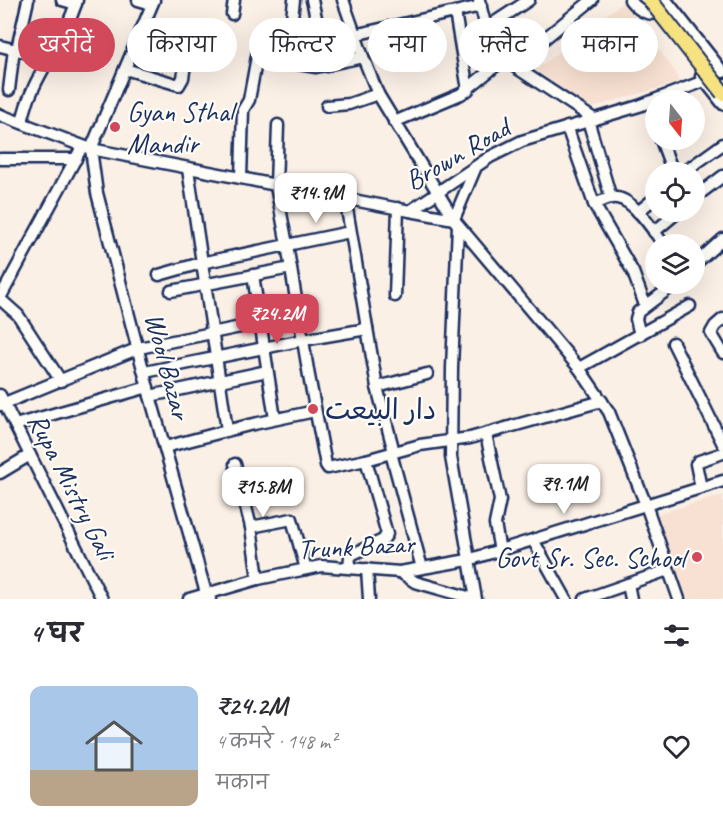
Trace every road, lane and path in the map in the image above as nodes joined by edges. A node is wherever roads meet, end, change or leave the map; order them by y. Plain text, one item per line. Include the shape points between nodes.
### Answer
1 (28, 0) edge
2 (62, 0) edge
3 (138, 0) edge
4 (234, 0) edge
5 (294, 0) edge
6 (312, 0) edge
7 (345, 0) edge
8 (529, 0) edge
9 (592, 0) edge
10 (630, 0) edge
11 (643, 0) edge
12 (650, 0) edge
13 (664, 0) edge
14 (76, 2) edge
15 (153, 2) edge
16 (480, 3) edge
17 (455, 12) junction
18 (232, 14) dead end
19 (655, 14) junction
20 (68, 18) edge
21 (291, 18) edge
22 (316, 18) edge
23 (350, 18) edge
24 (484, 18) edge
25 (501, 18) edge
26 (549, 32) edge
27 (356, 35) edge
28 (356, 40) edge
29 (0, 46) edge
30 (16, 49) junction
31 (363, 57) junction
32 (356, 59) edge
33 (125, 69) joint
34 (42, 72) edge
35 (135, 72) edge
36 (184, 72) edge
37 (254, 72) edge
38 (494, 72) edge
39 (522, 72) edge
40 (722, 74) edge
41 (704, 81) junction
42 (9, 90) dead end
43 (468, 90) junction
44 (681, 90) edge
45 (723, 93) edge
46 (378, 94) junction
47 (645, 103) edge
48 (723, 104) edge
49 (327, 106) dead end
50 (0, 115) edge
51 (591, 120) junction
52 (394, 122) junction
53 (21, 123) junction
54 (278, 125) dead end
55 (567, 127) junction
56 (723, 144) edge
57 (87, 148) junction
58 (0, 159) edge
59 (76, 159) junction
60 (698, 162) edge
61 (188, 169) junction
62 (476, 169) junction
63 (723, 176) edge
64 (241, 178) junction
65 (276, 186) junction
66 (705, 190) edge
67 (437, 192) junction
68 (345, 197) junction
69 (610, 198) junction
70 (594, 204) junction
71 (645, 206) edge
72 (398, 208) junction
73 (410, 211) junction
74 (638, 212) junction
75 (456, 222) junction
76 (666, 222) edge
77 (350, 232) junction
78 (654, 232) joint
79 (723, 239) edge
80 (287, 244) junction
81 (705, 255) edge
82 (201, 263) junction
83 (291, 268) junction
84 (159, 275) dead end
85 (253, 275) junction
86 (204, 285) junction
87 (171, 291) dead end
88 (661, 294) edge
89 (395, 296) dead end
90 (0, 298) edge
91 (645, 305) junction
92 (690, 306) dead end
93 (723, 319) edge
94 (260, 323) junction
95 (367, 329) junction
96 (211, 332) junction
97 (640, 335) junction
98 (303, 340) junction
99 (673, 343) dead end
100 (139, 348) junction
101 (263, 348) junction
102 (723, 352) edge
103 (215, 357) junction
104 (579, 368) junction
105 (267, 371) junction
106 (145, 372) junction
107 (427, 374) dead end
108 (61, 381) junction
109 (220, 381) junction
110 (377, 387) junction
111 (149, 392) junction
112 (602, 400) junction
113 (1, 401) edge
114 (315, 411) junction
115 (274, 419) junction
116 (15, 425) junction
117 (227, 430) junction
118 (486, 434) junction
119 (451, 442) junction
120 (723, 444) edge
121 (165, 447) junction
122 (393, 453) junction
123 (723, 453) edge
124 (30, 455) junction
125 (366, 460) junction
126 (235, 464) dead end
127 (0, 472) edge
128 (723, 481) edge
129 (701, 488) junction
130 (646, 505) junction
131 (251, 527) junction
132 (533, 540) junction
133 (495, 553) junction
134 (468, 560) junction
135 (349, 567) junction
136 (422, 568) junction
137 (306, 569) junction
138 (367, 569) junction
139 (668, 570) junction
140 (400, 573) junction
141 (258, 579) junction
142 (628, 584) junction
143 (208, 596) edge
144 (102, 599) edge
145 (189, 599) edge
146 (369, 599) edge
147 (476, 599) edge
148 (566, 599) edge
149 (585, 599) edge
150 (631, 599) edge
151 (679, 599) edge

1 - 30 street
2 - 14 street
3 - 15 street
4 - 18 street
5 - 21 street
6 - 22 street
7 - 23 street
8 - 25 street
9 - 26 street
10 - 19 street via 642,11
11 - 19 street
12 - 45 main road, bridge
13 - 19 street via 663,9
13 - 40 main road
14 - 20 street
15 - 33 street
16 - 17 street
16 - 24 street
17 - 27 street
17 - 43 street
19 - 41 street
28 - 31 street
29 - 30 street
30 - 42 street
31 - 32 street
31 - 46 street
33 - 57 street
34 - 53 street
35 - 36 street via 178,85
37 - 64 street via 243,110
38 - 43 street
39 - 51 street
40 - 41 street, Brown Road
41 - 44 street, Brown Road
41 - 48 street
43 - 52 street
46 - 49 street via 349,104
46 - 52 street
47 - 51 street, Brown Road
50 - 53 street, Brown Road
51 - 55 street, Brown Road
51 - 69 street
52 - 67 street
53 - 57 street, Brown Road
54 - 65 street
55 - 62 street, Brown Road via 522,141
55 - 70 street
56 - 60 street
57 - 59 street
57 - 61 street, Brown Road
57 - 100 street, Wool Bazar
58 - 59 street
59 - 90 street
61 - 64 street, Brown Road
61 - 82 street
62 - 67 street, Brown Road
62 - 75 street
63 - 66 street
64 - 65 street, Brown Road
65 - 68 street, Brown Road
65 - 80 street
67 - 73 street, Brown Road
67 - 75 street
68 - 72 street, Brown Road
68 - 77 street
69 - 70 street
69 - 74 street via 619,198
70 - 91 street via 633,272
71 - 74 street
72 - 73 street, Brown Road
72 - 89 street
73 - 75 street
74 - 78 street
75 - 104 street
75 - 119 street
76 - 78 street
77 - 80 street
77 - 95 street
79 - 81 street
80 - 82 street
80 - 83 street
82 - 84 street
82 - 86 street
83 - 85 street
83 - 98 street
85 - 86 street
85 - 94 street
86 - 87 street
86 - 96 street
88 - 91 street
90 - 108 street via 18,315
91 - 97 street via 637,315
92 - 97 street
93 - 102 street via 711,333
94 - 96 street
94 - 101 street
95 - 98 street
95 - 110 street
96 - 100 street
96 - 103 street
97 - 104 street
98 - 101 street
98 - 114 street
99 - 120 street
100 - 106 street, Wool Bazar
100 - 108 street
101 - 103 street
101 - 105 street
103 - 106 street
103 - 109 street
104 - 112 street
105 - 109 street
105 - 115 street
106 - 111 street, Wool Bazar
107 - 110 street
108 - 113 street
109 - 111 street
109 - 117 street
110 - 122 street
111 - 116 street
111 - 121 street, Wool Bazar
112 - 118 street
112 - 130 street
113 - 116 street, Rupa Mistry Gali
114 - 115 street
114 - 125 street via 327,467
115 - 117 street
116 - 124 street, Rupa Mistry Gali
117 - 121 street
118 - 119 street
118 - 133 street via 500,500
119 - 122 street
119 - 134 street
121 - 143 street, Wool Bazar
122 - 125 street
122 - 136 street
123 - 129 street via 696,464
124 - 127 street
124 - 144 street, Rupa Mistry Gali
125 - 135 street via 387,534 383,540 353,554
126 - 131 street
128 - 129 street, Trunk Bazar
129 - 130 street, Trunk Bazar
130 - 132 street, Trunk Bazar
130 - 139 street
131 - 137 street via 292,519
131 - 141 street
132 - 133 street, Trunk Bazar
132 - 148 street
133 - 134 street, Trunk Bazar
134 - 136 street, Trunk Bazar
134 - 147 street
135 - 137 street, Trunk Bazar
135 - 138 street, Trunk Bazar
136 - 140 street, Trunk Bazar
137 - 141 street, Trunk Bazar
138 - 140 street, Trunk Bazar
138 - 146 street
139 - 142 street
139 - 151 street
140 - 147 street via 415,582
141 - 143 street, Trunk Bazar
142 - 149 street
142 - 150 street
143 - 145 street, Trunk Bazar

